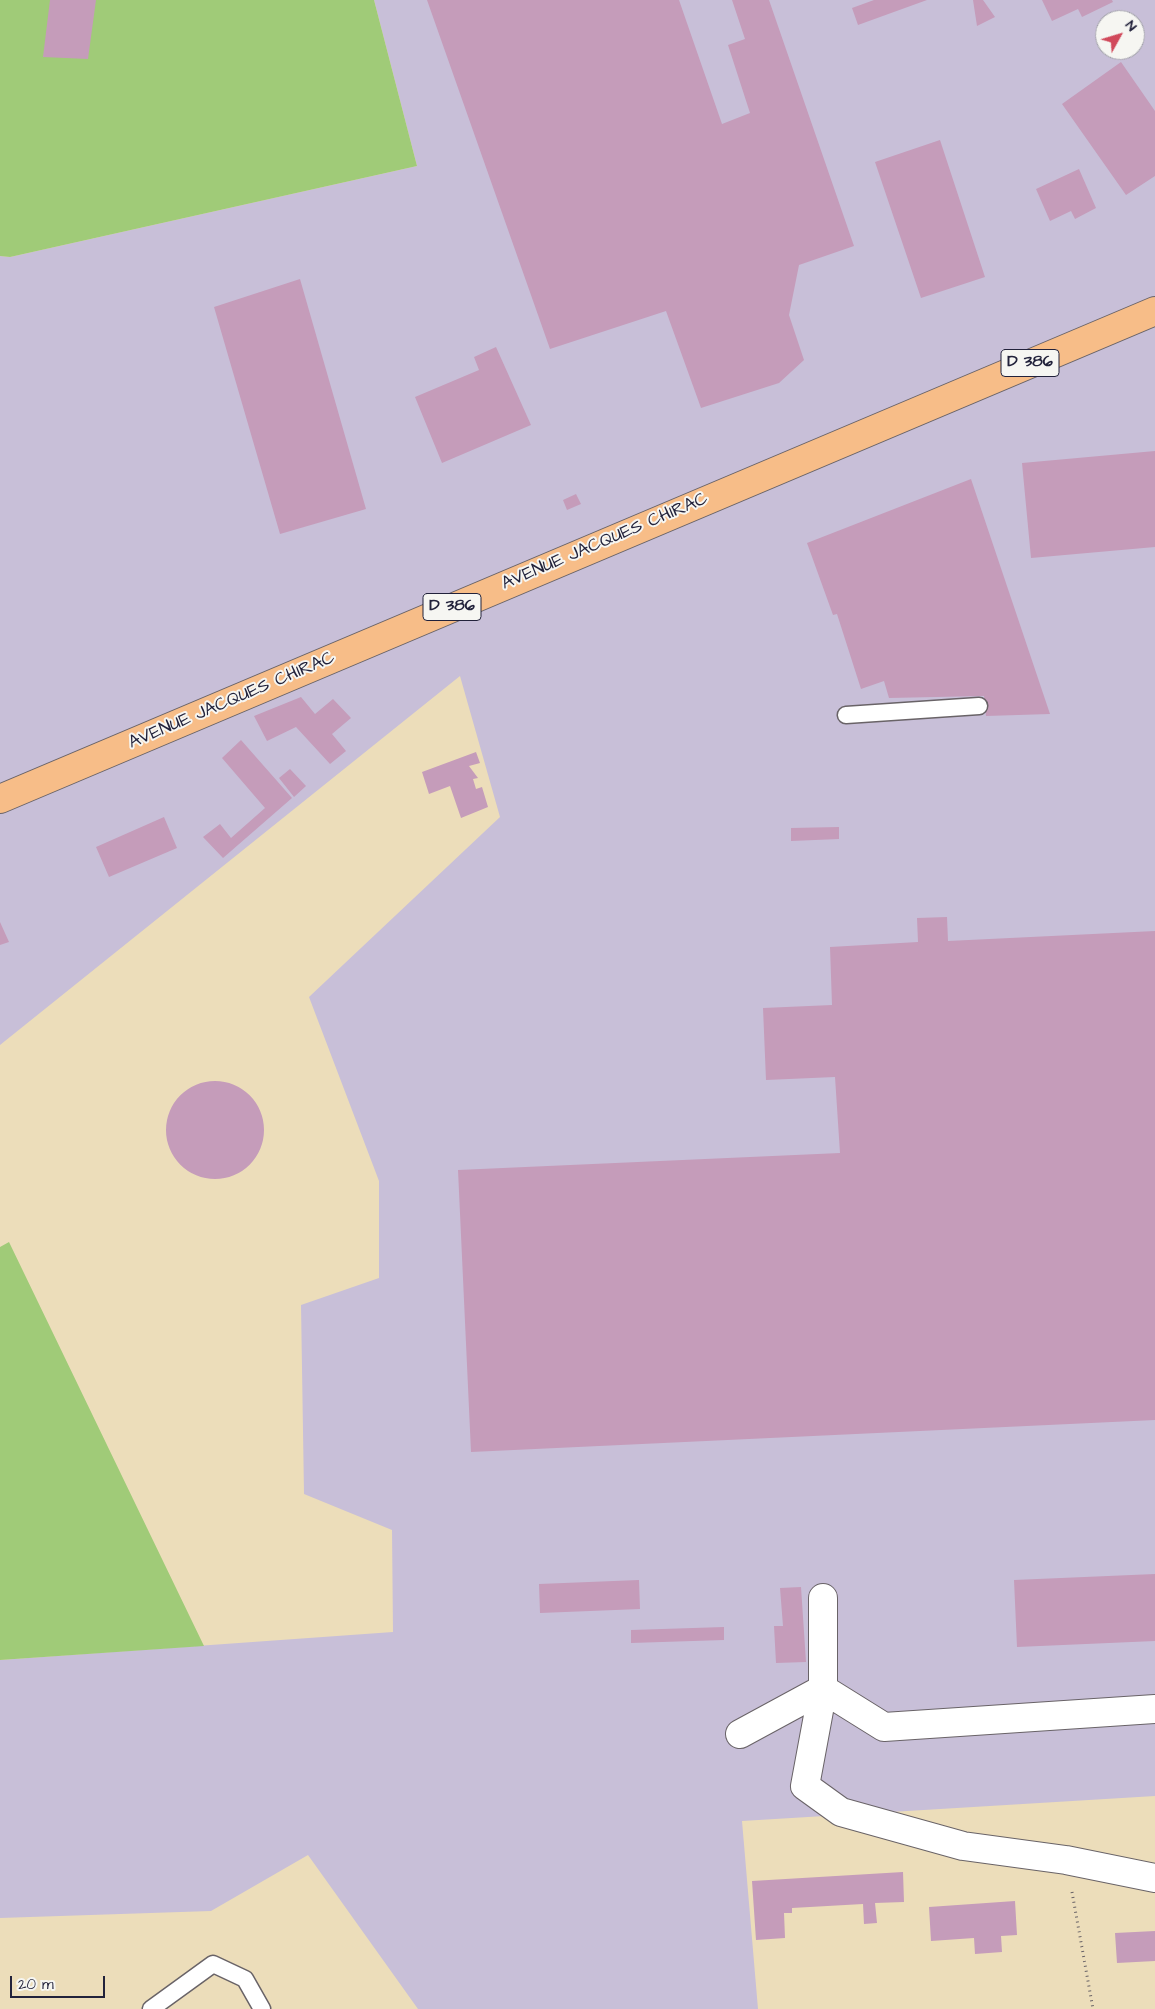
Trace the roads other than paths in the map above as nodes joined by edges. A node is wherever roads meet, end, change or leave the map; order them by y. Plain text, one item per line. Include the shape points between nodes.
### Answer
1 (1155, 311) edge
2 (979, 706) dead end
3 (846, 715) dead end
4 (0, 799) edge
5 (823, 1598) dead end
6 (823, 1690) junction
7 (1155, 1709) edge
8 (740, 1734) dead end
9 (1155, 1878) edge
10 (151, 2009) edge
11 (262, 2009) edge

1 - 4 main road, AVENUE JACQUES CHIRAC / D 386
2 - 3 lane
5 - 6 street
6 - 7 street via 884,1727
6 - 8 street
6 - 9 street via 805,1786 842,1812 963,1846 1066,1860
10 - 11 lane via 213,1964 245,1979

